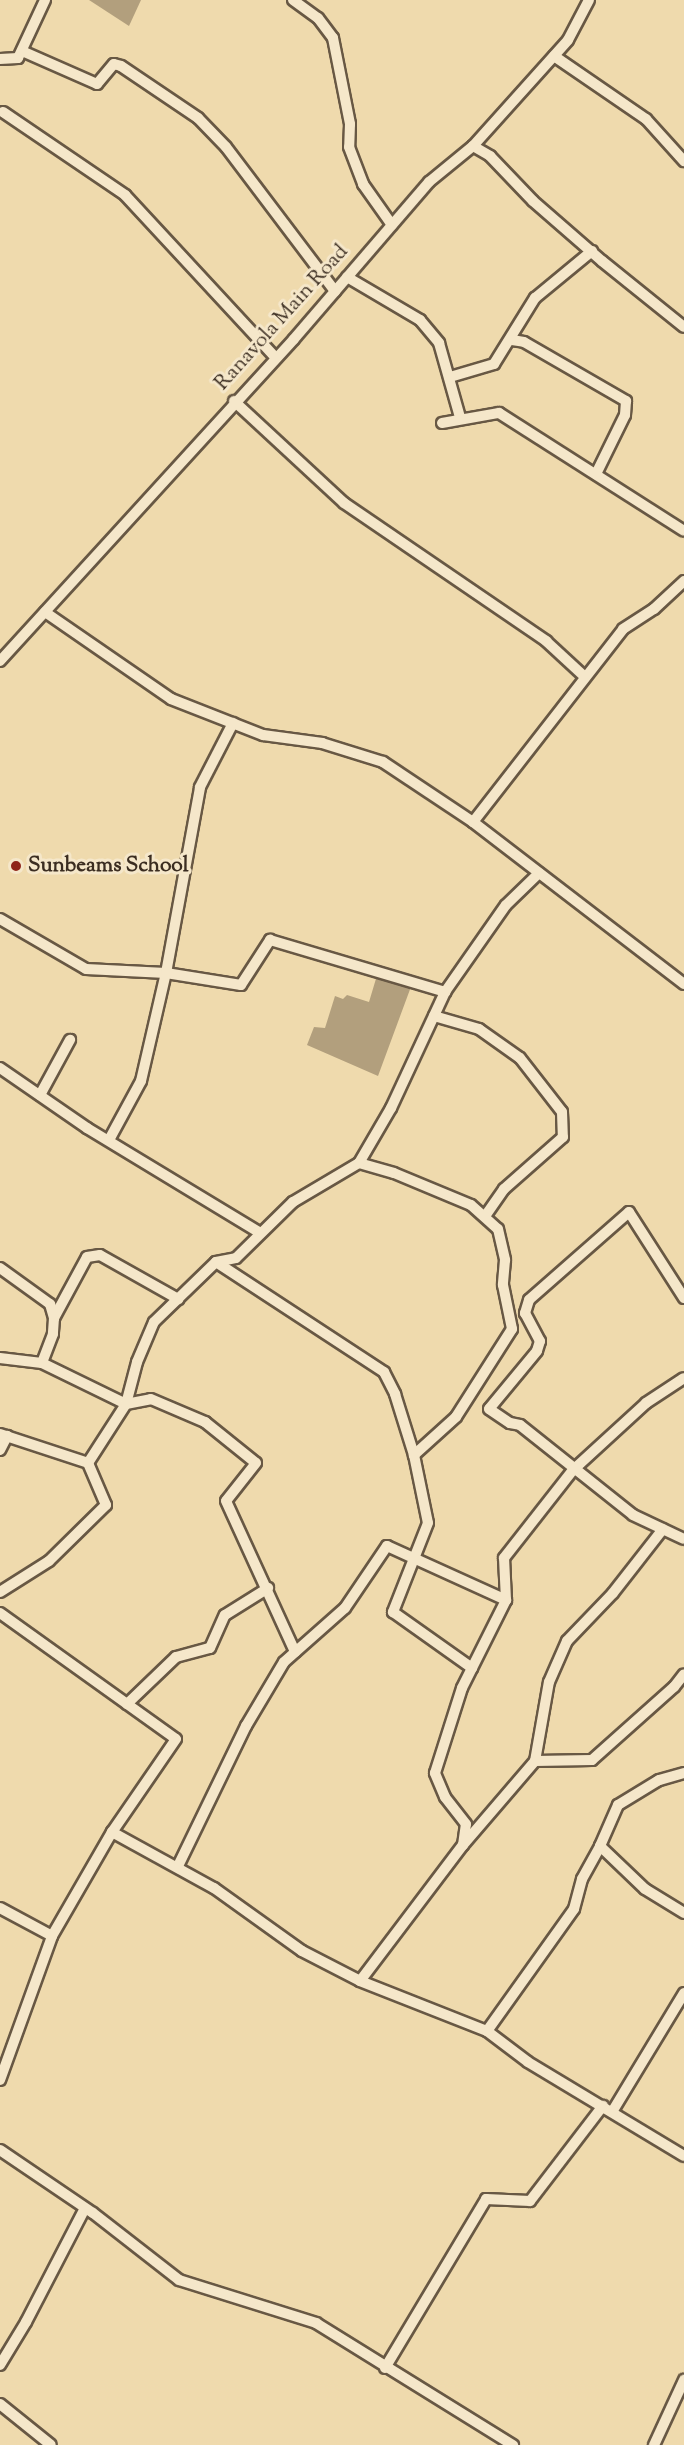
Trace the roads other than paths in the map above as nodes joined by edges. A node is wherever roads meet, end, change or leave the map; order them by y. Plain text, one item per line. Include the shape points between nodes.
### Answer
1 (45, 0) edge
2 (293, 0) edge
3 (589, 0) edge
4 (22, 51) junction
5 (554, 56) junction
6 (0, 59) edge
7 (3, 112) dead end
8 (473, 146) junction
9 (684, 161) edge
10 (392, 225) junction
11 (592, 251) junction
12 (347, 277) junction
13 (335, 291) junction
14 (684, 327) edge
15 (512, 340) junction
16 (276, 358) junction
17 (450, 377) junction
18 (234, 401) junction
19 (460, 417) junction
20 (442, 423) dead end
21 (596, 474) junction
22 (684, 531) edge
23 (683, 586) edge
24 (45, 612) junction
25 (0, 661) edge
26 (585, 677) junction
27 (233, 723) junction
28 (472, 822) junction
29 (539, 873) junction
30 (0, 919) edge
31 (166, 974) junction
32 (684, 984) edge
33 (445, 992) junction
34 (434, 1016) junction
35 (70, 1040) dead end
36 (0, 1068) edge
37 (40, 1095) junction
38 (109, 1140) junction
39 (359, 1163) junction
40 (485, 1216) junction
41 (260, 1232) junction
42 (216, 1262) junction
43 (0, 1269) edge
44 (684, 1298) edge
45 (178, 1299) junction
46 (54, 1318) junction
47 (0, 1358) edge
48 (42, 1363) junction
49 (684, 1378) edge
50 (126, 1404) junction
51 (3, 1435) edge
52 (0, 1449) edge
53 (414, 1455) junction
54 (88, 1463) junction
55 (573, 1470) junction
56 (663, 1529) junction
57 (684, 1539) edge
58 (415, 1560) junction
59 (268, 1587) junction
60 (0, 1592) edge
61 (506, 1600) junction
62 (1, 1616) edge
63 (295, 1652) junction
64 (472, 1668) junction
65 (684, 1674) edge
66 (127, 1704) junction
67 (535, 1761) junction
68 (684, 1773) edge
69 (112, 1832) junction
70 (463, 1845) junction
71 (600, 1846) junction
72 (178, 1866) junction
73 (0, 1908) edge
74 (684, 1913) edge
75 (52, 1936) junction
76 (360, 1981) junction
77 (684, 1993) edge
78 (487, 2031) junction
79 (0, 2080) edge
80 (607, 2109) junction
81 (0, 2150) edge
82 (684, 2156) edge
83 (85, 2208) junction
84 (0, 2365) edge
85 (385, 2368) junction
86 (684, 2380) edge
87 (0, 2404) edge
88 (51, 2445) edge
89 (513, 2445) edge
90 (654, 2445) edge

1 - 4 street
2 - 10 street via 318,18 333,39 350,124 349,147 363,184
3 - 5 street, Ranavola Main Road via 568,40
4 - 6 street via 11,61
4 - 13 street via 66,67 97,84 114,64 121,66 198,118 226,147
5 - 8 street, Ranavola Main Road
5 - 9 street via 646,119
7 - 16 street via 125,195
8 - 10 street, Ranavola Main Road via 429,182
8 - 11 street via 490,156 533,201
10 - 12 street, Ranavola Main Road
11 - 14 street
11 - 15 street via 536,298
12 - 13 street, Ranavola Main Road
12 - 17 street via 420,320 443,347
13 - 16 street, Ranavola Main Road
15 - 17 street via 494,364
15 - 21 street via 524,342 626,401 625,415
16 - 18 street, Ranavola Main Road
17 - 19 street
18 - 24 street, Ranavola Main Road
18 - 26 street via 344,503 546,641
19 - 20 street
19 - 21 street via 499,413
21 - 22 street
23 - 26 street via 623,629
24 - 25 street, Ranavola Main Road
24 - 27 street via 171,699
26 - 28 street
27 - 28 street via 262,735 322,743 383,762
27 - 31 street via 200,787
28 - 29 street
29 - 32 street
29 - 33 street via 506,905
30 - 31 street via 86,969
31 - 33 street via 241,985 270,940
31 - 38 street via 141,1081
33 - 34 street
34 - 39 street via 391,1108
34 - 40 street via 479,1029 520,1059 562,1112 563,1137 504,1189
35 - 37 street
36 - 37 street
37 - 38 street
38 - 41 street
39 - 40 street via 471,1205
39 - 41 street via 293,1202
40 - 53 street via 498,1229 512,1329 456,1417
41 - 42 street via 236,1258
42 - 45 street
42 - 53 street via 384,1372
43 - 46 street via 50,1304
44 - 55 street via 629,1212 529,1300 525,1313 540,1341 537,1351 489,1409 510,1424 520,1425
45 - 46 street via 100,1255 87,1257
45 - 50 street via 154,1322 137,1362
46 - 48 street
47 - 48 street
48 - 50 street
49 - 55 street via 646,1403
50 - 54 street
50 - 59 street via 151,1399 205,1422 256,1463 226,1501
51 - 52 street
51 - 54 street
53 - 58 street via 428,1523
54 - 60 street via 106,1506 49,1561
55 - 56 street via 633,1515
55 - 61 street via 504,1558
56 - 57 street
56 - 67 street via 567,1641 549,1682
58 - 61 street
58 - 63 street via 387,1546 345,1608
58 - 64 street via 393,1611
59 - 63 street
59 - 66 street via 225,1615 210,1648 176,1657
61 - 64 street
62 - 66 street
63 - 72 street via 284,1662 246,1726
64 - 70 street via 435,1773 446,1797 466,1824
65 - 67 street via 592,1760
66 - 69 street via 176,1739
67 - 70 street
68 - 71 street via 659,1780 618,1805
69 - 72 street
69 - 75 street
70 - 76 street
71 - 74 street via 645,1889
71 - 78 street via 582,1879 574,1909
72 - 76 street via 302,1951
73 - 75 street
75 - 79 street
76 - 78 street
77 - 80 street
78 - 80 street
80 - 82 street
80 - 85 street via 530,2201 486,2199
81 - 83 street
83 - 84 street via 27,2322
83 - 85 street via 179,2280 316,2323
85 - 89 street
86 - 90 street
87 - 88 street

